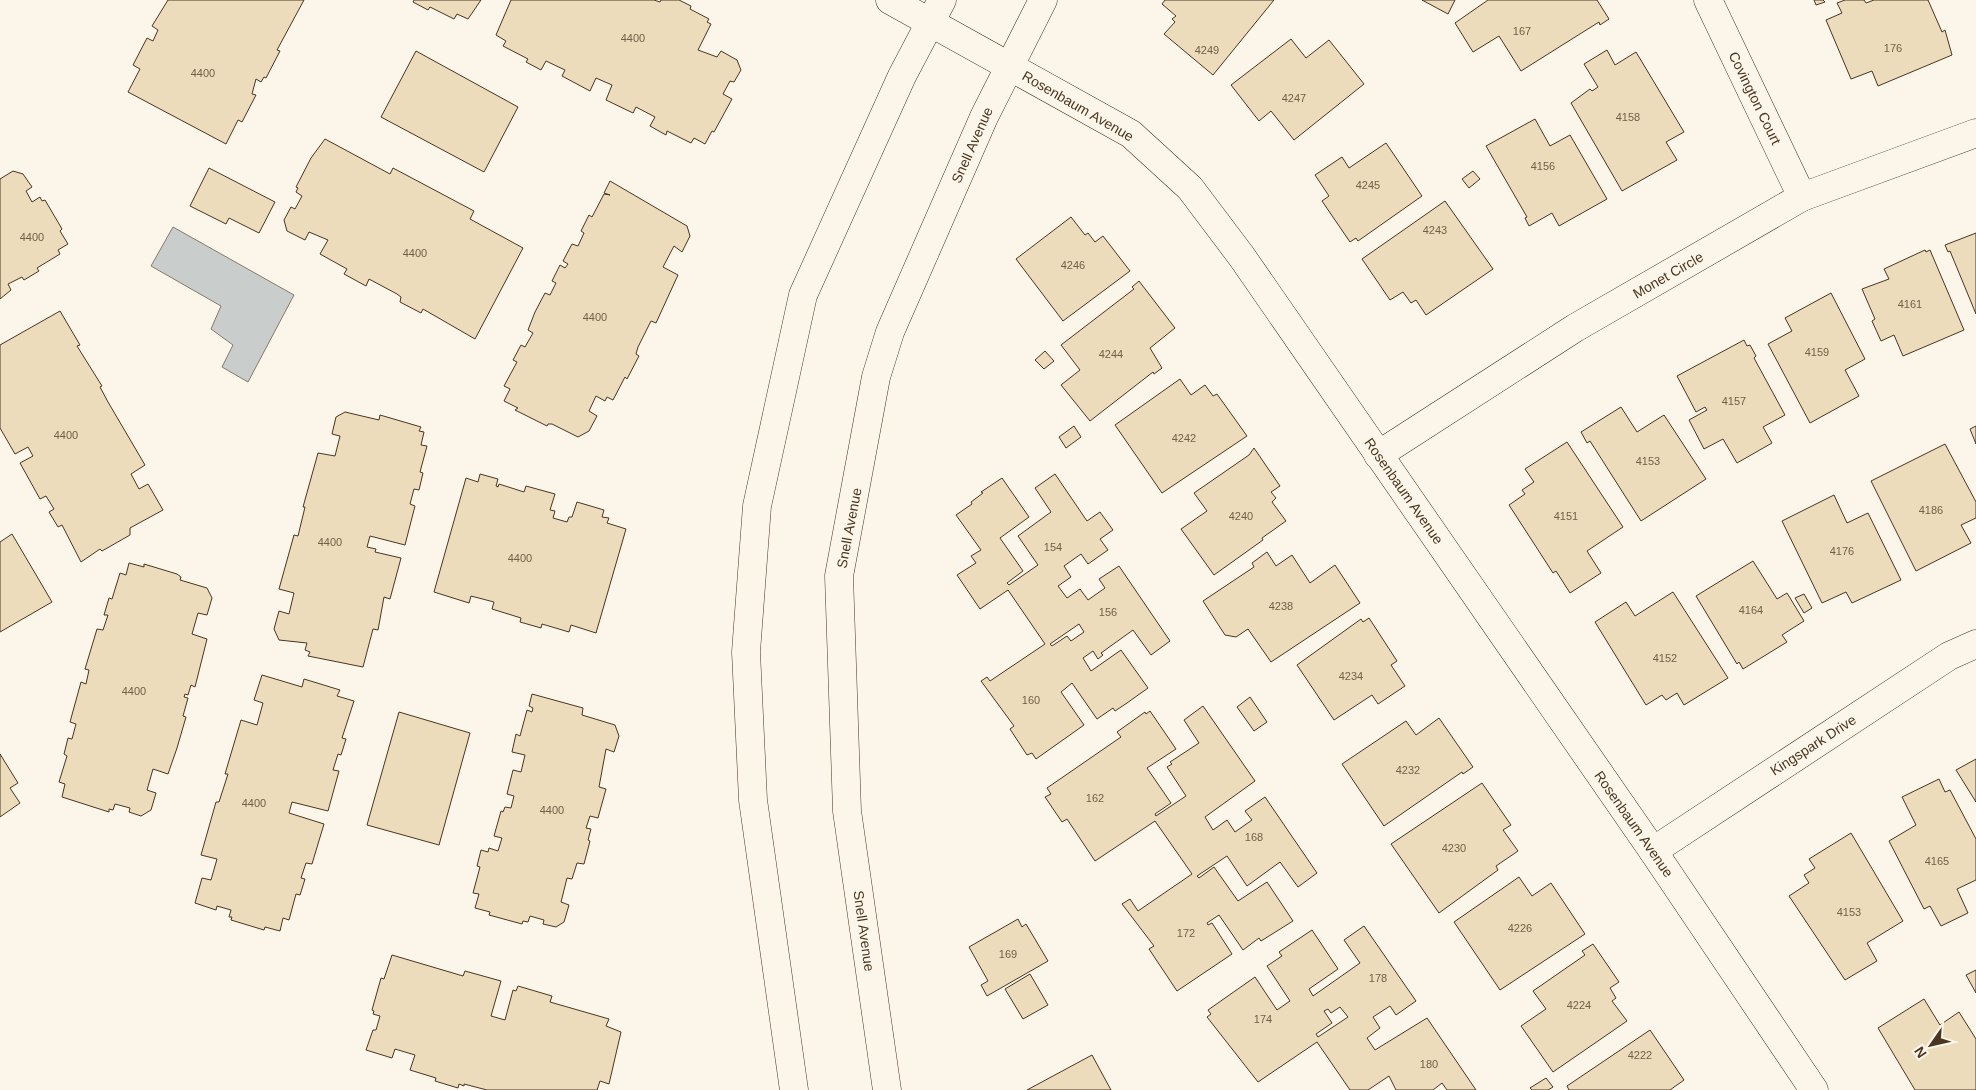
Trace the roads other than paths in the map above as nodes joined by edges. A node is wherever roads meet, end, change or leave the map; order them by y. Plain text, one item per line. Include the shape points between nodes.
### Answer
1 (890, 0) edge
2 (1043, 0) edge
3 (1708, 0) edge
4 (936, 11) edge
5 (1010, 66) junction
6 (1976, 133) edge
7 (1802, 197) junction
8 (1378, 455) junction
9 (1976, 644) edge
10 (1653, 851) junction
11 (794, 1090) edge
12 (887, 1090) edge
13 (1814, 1090) edge

1 - 4 street, Rosenbaum Avenue
2 - 5 street, Snell Avenue
3 - 7 street, Covington Court
4 - 5 street, Rosenbaum Avenue
4 - 11 street via 902,76 803,296 757,506 746,652 752,800
5 - 8 street, Rosenbaum Avenue via 1131,134 1190,188
5 - 12 street, Snell Avenue via 984,117 890,332 876,378 839,576 847,812
6 - 7 street, Monet Circle
7 - 8 street, Monet Circle via 1575,328
8 - 10 street, Rosenbaum Avenue
9 - 10 street, Kingspark Drive via 1949,656
10 - 13 street, Rosenbaum Avenue

